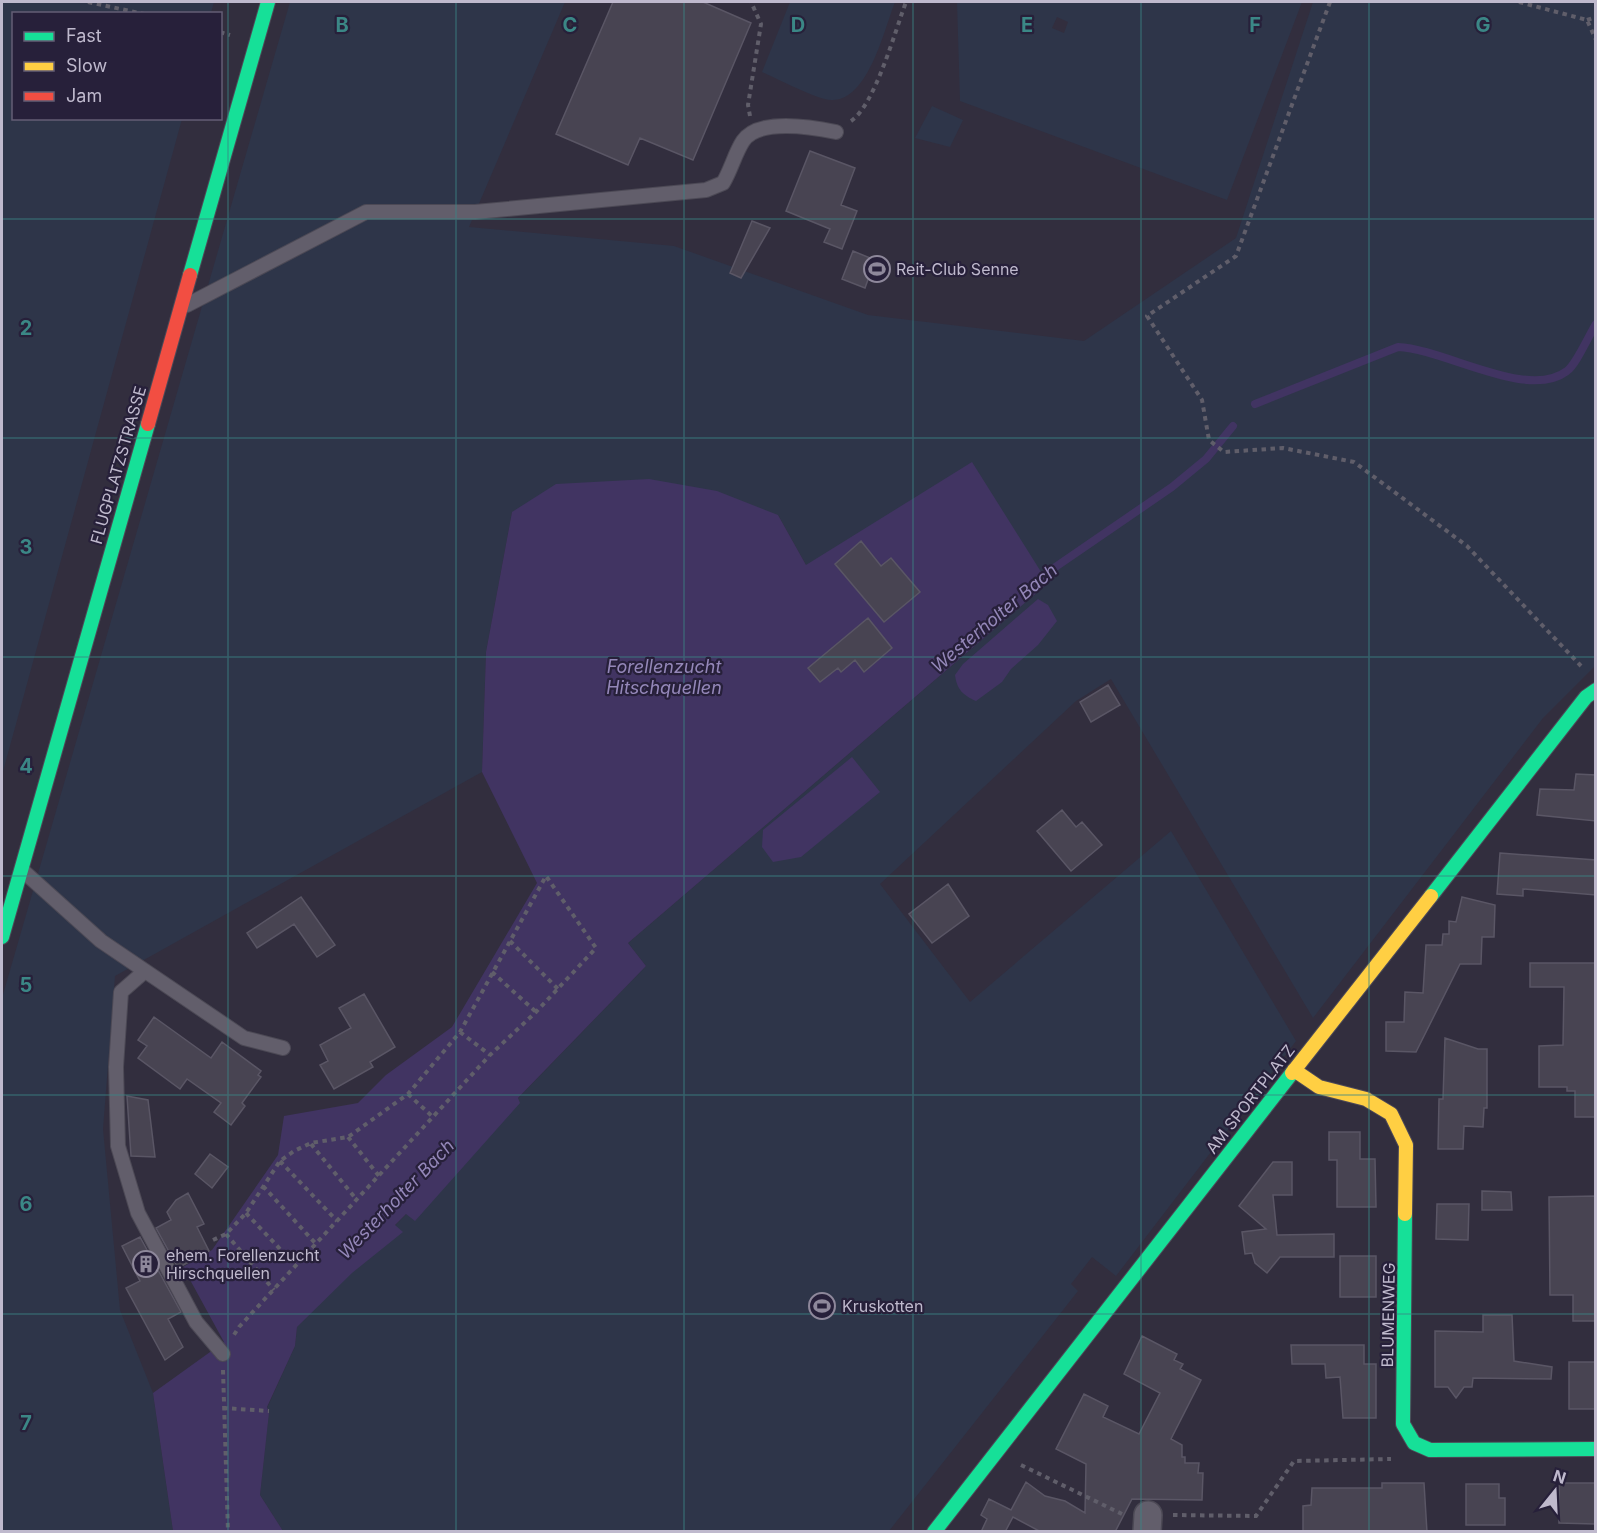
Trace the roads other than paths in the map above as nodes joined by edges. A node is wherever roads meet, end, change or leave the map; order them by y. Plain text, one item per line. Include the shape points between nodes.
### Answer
1 (268, 2) edge
2 (836, 132) road end
3 (180, 309) junction
4 (1596, 690) edge
5 (21, 869) junction
6 (2, 937) edge
7 (145, 971) junction
8 (283, 1048) dead end
9 (1294, 1070) junction
10 (223, 1354) road end
11 (1596, 1449) edge
12 (933, 1532) edge

1 - 3 street, FLUGPLATZSTRASSE
2 - 3 lane via 811,126 752,131 742,142 723,183 706,190 475,212 366,212
3 - 5 street, FLUGPLATZSTRASSE
4 - 9 street, AM SPORTPLATZ via 1586,697
5 - 6 street, FLUGPLATZSTRASSE
5 - 7 lane via 101,941
7 - 8 lane via 244,1038
7 - 10 lane via 121,992 116,1067 118,1146 138,1214 196,1322
9 - 11 street, BLUMENWEG via 1319,1087 1366,1099 1391,1114 1406,1145 1403,1424 1414,1443 1430,1450
9 - 12 street, AM SPORTPLATZ

